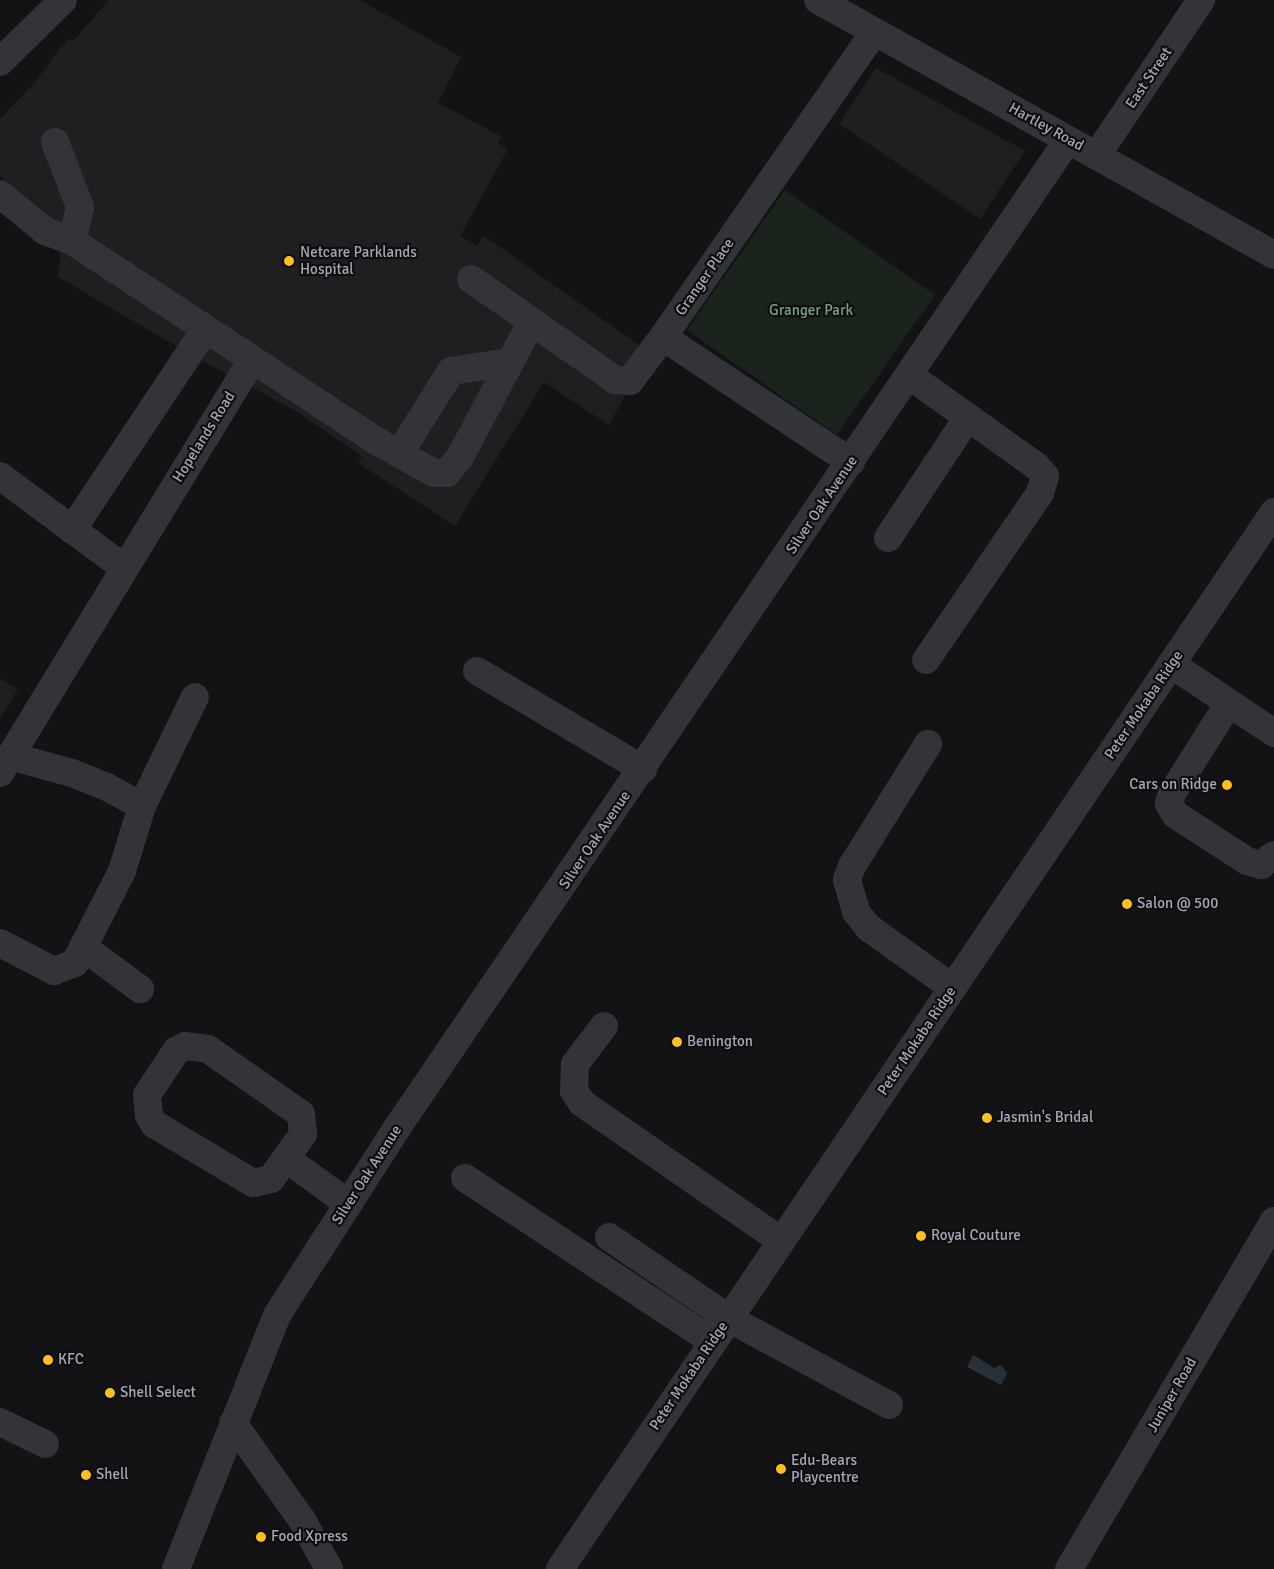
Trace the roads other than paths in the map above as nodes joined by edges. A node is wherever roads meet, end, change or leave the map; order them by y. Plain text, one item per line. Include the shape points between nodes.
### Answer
1 (63, 0) edge
2 (1201, 0) edge
3 (834, 4) edge
4 (874, 32) junction
5 (0, 62) edge
6 (1068, 140) junction
7 (55, 142) dead end
8 (1097, 155) junction
9 (0, 194) edge
10 (72, 241) junction
11 (1274, 255) edge
12 (470, 279) dead end
13 (532, 323) junction
14 (205, 330) junction
15 (664, 337) junction
16 (252, 360) junction
17 (510, 362) junction
18 (910, 376) junction
19 (968, 417) junction
20 (399, 454) junction
21 (851, 462) junction
22 (0, 476) edge
23 (1274, 512) edge
24 (72, 530) junction
25 (888, 538) dead end
26 (123, 567) junction
27 (926, 660) dead end
28 (1171, 664) junction
29 (478, 671) dead end
30 (195, 697) dead end
31 (1229, 703) junction
32 (1274, 733) edge
33 (928, 744) dead end
34 (5, 765) edge
35 (643, 769) junction
36 (142, 806) junction
37 (1274, 854) edge
38 (0, 943) edge
39 (83, 947) junction
40 (953, 988) junction
41 (140, 989) dead end
42 (604, 1026) dead end
43 (288, 1160) junction
44 (465, 1178) dead end
45 (349, 1204) junction
46 (1274, 1221) edge
47 (609, 1237) dead end
48 (781, 1241) junction
49 (728, 1318) junction
50 (712, 1341) junction
51 (889, 1405) dead end
52 (0, 1422) edge
53 (233, 1423) junction
54 (45, 1444) dead end
55 (176, 1569) edge
56 (329, 1569) edge
57 (560, 1569) edge
58 (1069, 1569) edge

1 - 5 street
2 - 8 street, East Street
3 - 4 street, Hartley Road
4 - 6 street, Hartley Road
4 - 15 street, Granger Place
6 - 8 street, Hartley Road
6 - 18 street, Silver Oak Avenue
7 - 10 street via 80,207
8 - 11 street, Hartley Road
9 - 10 street via 45,231
10 - 14 street
12 - 13 street, Granger Place
13 - 15 street, Granger Place via 622,382 630,381
13 - 17 street
14 - 16 street
14 - 24 street
15 - 21 street
16 - 20 street
16 - 26 street, Hopelands Road
17 - 20 street via 451,371
17 - 20 street via 460,456 447,473 434,472
18 - 19 street
18 - 21 street, Silver Oak Avenue
19 - 25 street
19 - 27 street via 1042,470 1044,482 1040,493
21 - 35 street, Silver Oak Avenue
22 - 24 street
23 - 28 street, Peter Mokaba Ridge
24 - 26 street
26 - 34 street, Hopelands Road
28 - 31 street
28 - 40 street, Peter Mokaba Ridge
29 - 35 street
30 - 36 street
31 - 32 street
31 - 37 street via 1172,793 1169,804 1176,815 1247,861 1261,865
33 - 40 street via 852,866 847,880 856,912 870,928
34 - 36 street via 72,773
35 - 45 street, Silver Oak Avenue
36 - 39 street via 122,871
38 - 39 street via 54,971 75,963
39 - 41 street
40 - 48 street, Peter Mokaba Ridge
42 - 48 street via 575,1064 574,1091 582,1103
43 - 43 street via 272,1179 253,1183 154,1124 149,1115 147,1095 176,1051 185,1046 208,1049 301,1114 303,1134
43 - 45 street
44 - 50 street
45 - 53 street, Silver Oak Avenue via 277,1315
46 - 58 street, Juniper Road
47 - 49 street
48 - 49 street, Peter Mokaba Ridge
49 - 50 street, Peter Mokaba Ridge
49 - 51 street
50 - 57 street, Peter Mokaba Ridge
52 - 54 street
53 - 55 street, Silver Oak Avenue
53 - 56 street via 302,1520

